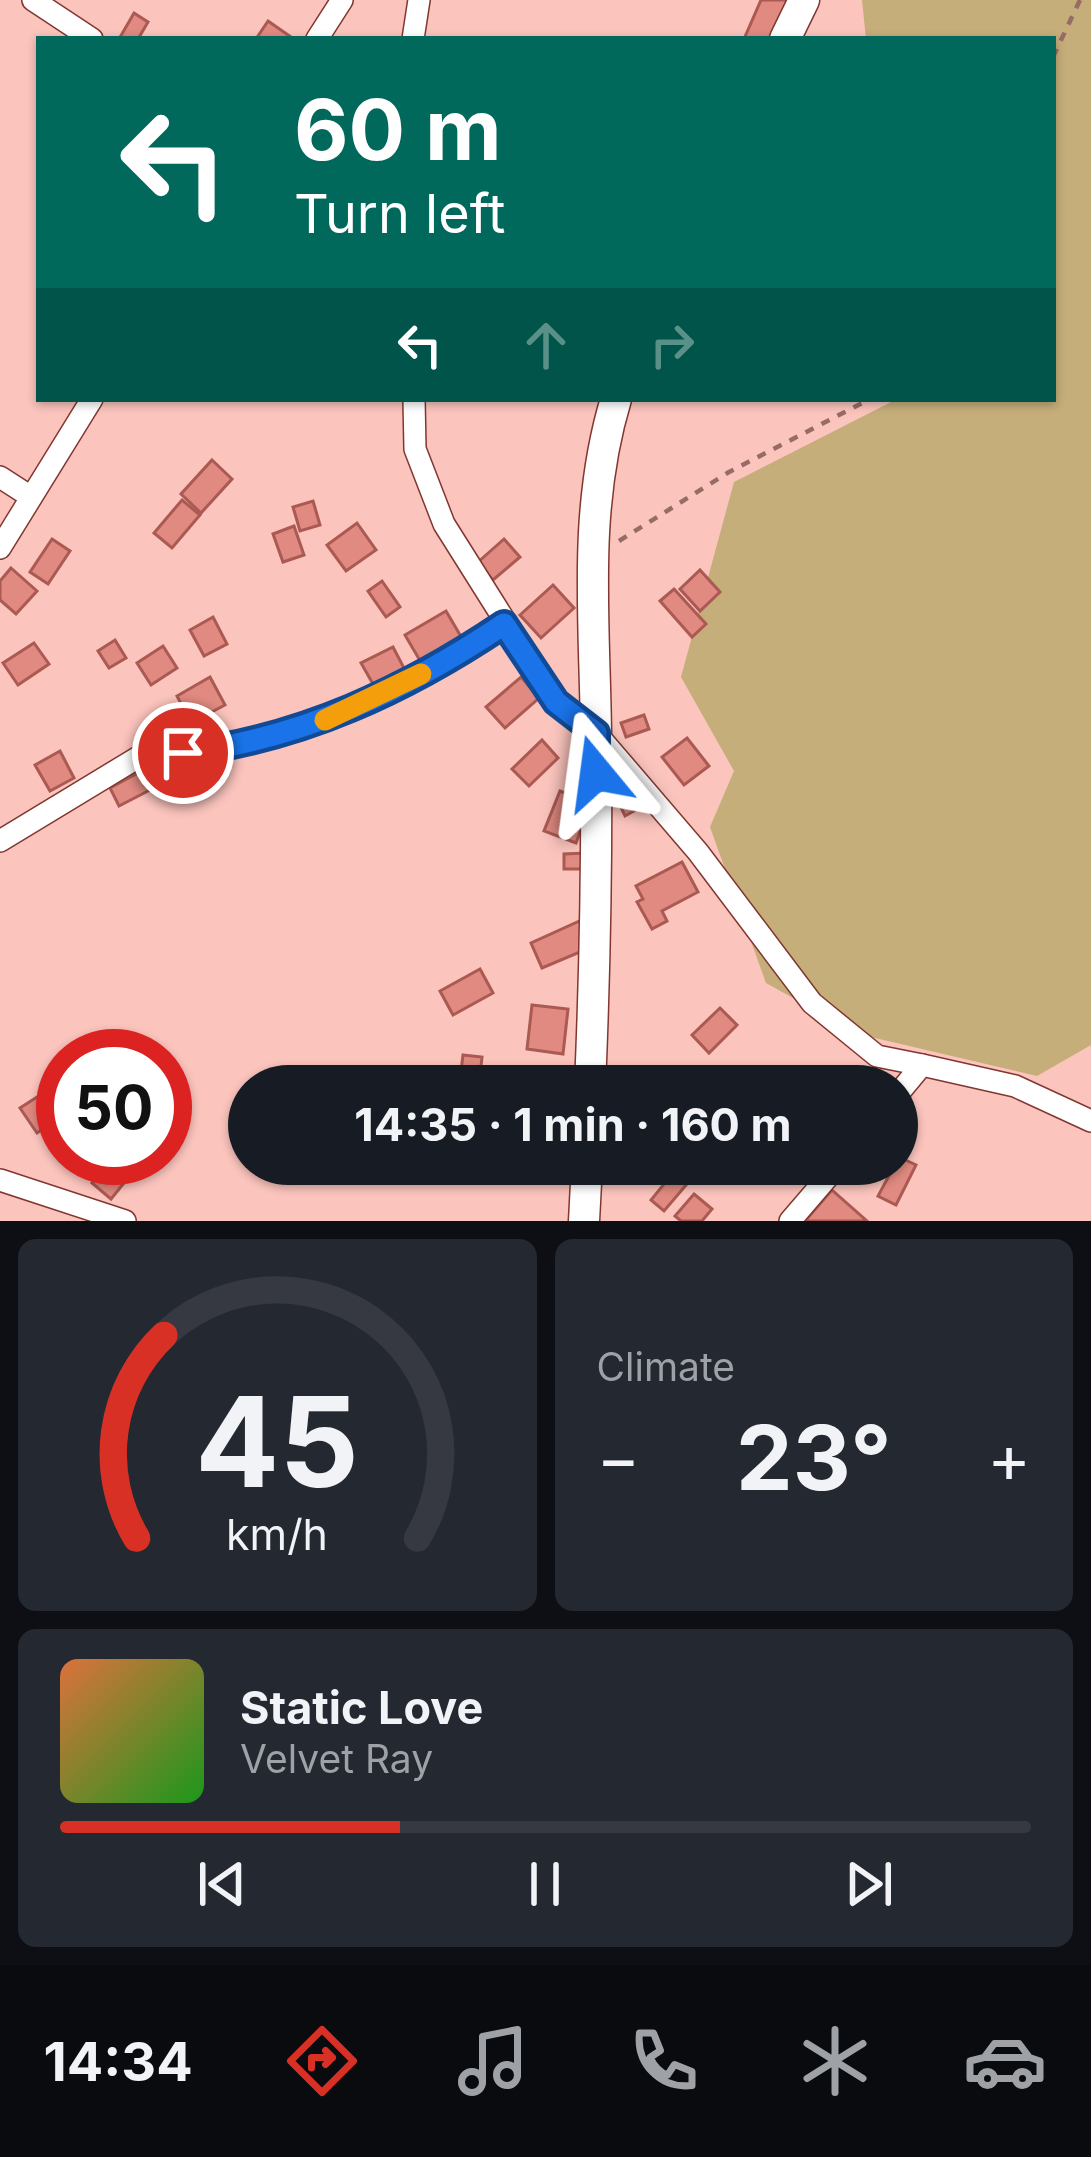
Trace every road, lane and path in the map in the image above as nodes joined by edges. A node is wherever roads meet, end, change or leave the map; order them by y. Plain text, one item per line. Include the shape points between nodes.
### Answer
1 (33, 0) edge
2 (342, 0) edge
3 (419, 0) edge
4 (804, 0) edge
5 (1080, 0) edge
6 (87, 36) edge
7 (319, 36) edge
8 (413, 36) edge
9 (786, 36) edge
10 (1056, 51) edge
11 (90, 402) edge
12 (414, 402) edge
13 (615, 402) edge
14 (864, 402) edge
15 (0, 477) edge
16 (32, 497) junction
17 (0, 548) edge
18 (590, 560) junction
19 (504, 624) junction
20 (596, 733) junction
21 (0, 841) edge
22 (590, 1065) edge
23 (922, 1065) junction
24 (918, 1070) edge
25 (1091, 1121) edge
26 (0, 1180) edge
27 (586, 1185) edge
28 (820, 1185) edge
29 (125, 1221) edge
30 (584, 1221) edge
31 (790, 1221) edge

1 - 6 street
2 - 7 street
3 - 8 street
4 - 9 main road
5 - 10 path
11 - 16 street
12 - 19 street via 415,449 444,524
13 - 18 main road via 599,456
14 - 18 path via 729,472
15 - 16 street
16 - 17 street
18 - 20 main road
19 - 20 street via 556,702
19 - 21 street via 327,719 229,747 136,758
20 - 22 main road
20 - 23 street via 812,1003 877,1056
23 - 24 street
23 - 25 street via 1015,1086
26 - 29 street
27 - 30 main road
28 - 31 street

